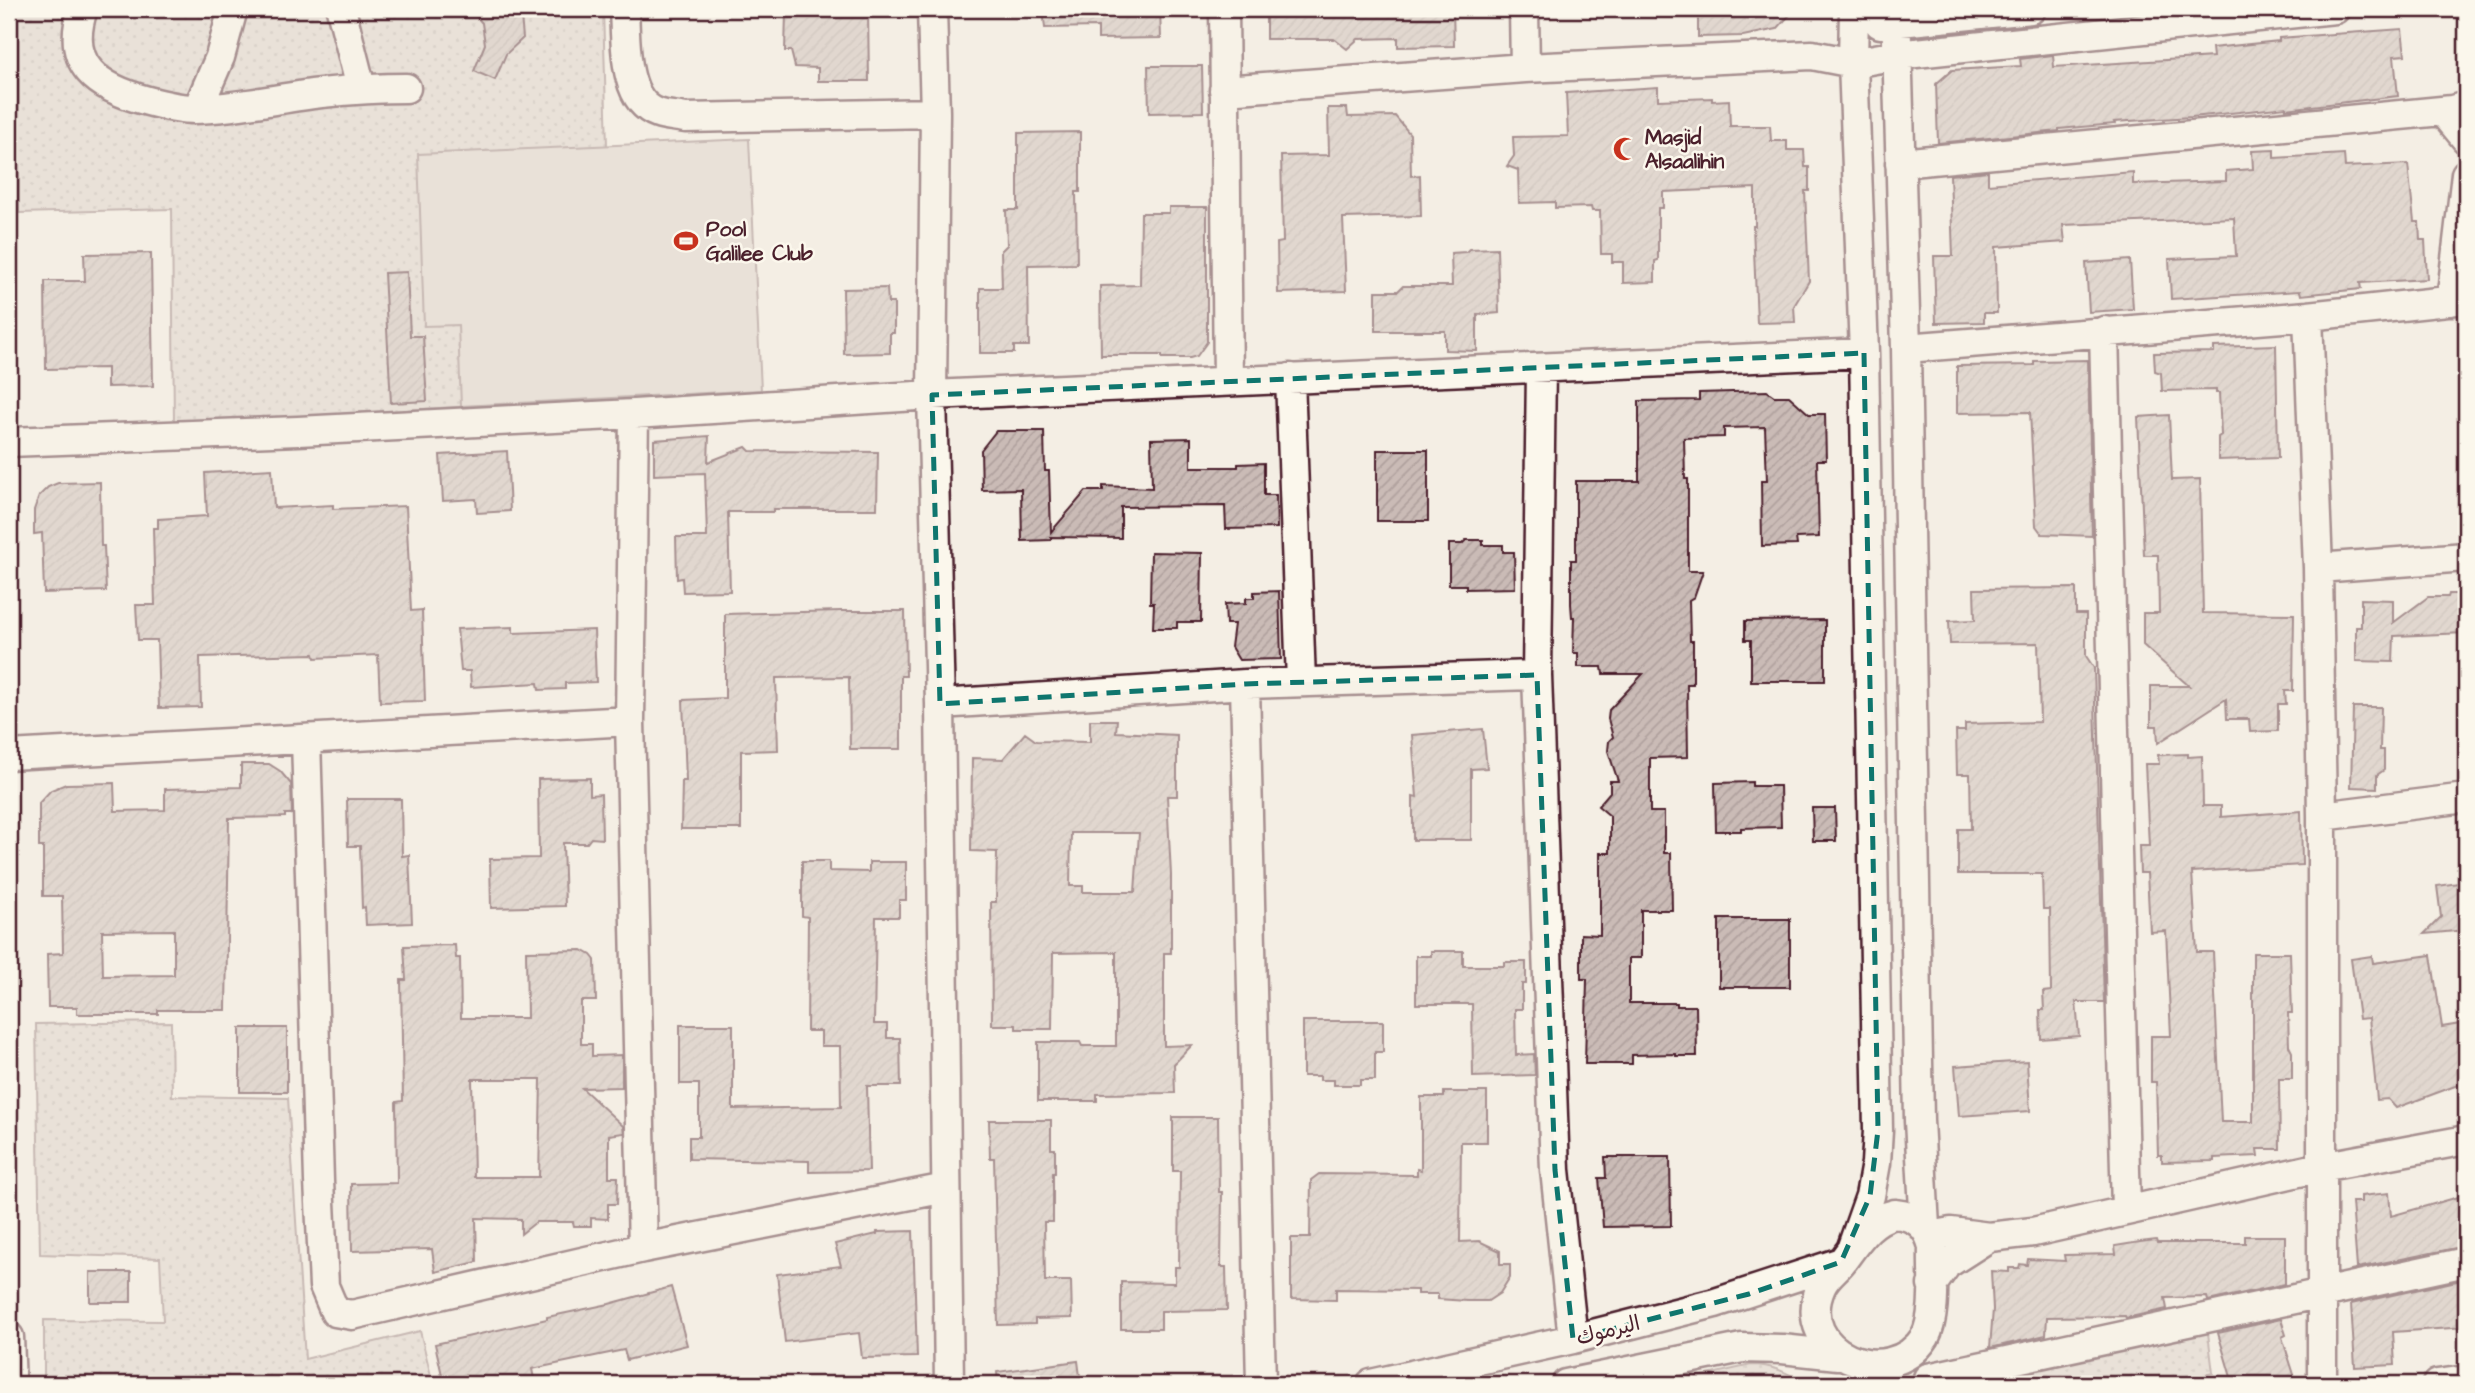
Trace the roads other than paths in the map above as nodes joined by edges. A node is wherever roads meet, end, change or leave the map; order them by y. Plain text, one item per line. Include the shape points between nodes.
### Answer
1 (83, 9) edge
2 (233, 9) edge
3 (341, 9) edge
4 (624, 9) edge
5 (932, 9) edge
6 (1224, 9) edge
7 (1524, 9) edge
8 (2031, 9) edge
9 (2335, 9) edge
10 (1896, 15) edge
11 (1854, 18) edge
12 (1812, 55) junction
13 (1897, 55) junction
14 (1853, 63) junction
15 (1525, 68) junction
16 (361, 88) junction
17 (406, 88) dead end
18 (1224, 90) junction
19 (198, 108) junction
20 (2455, 108) edge
21 (935, 113) junction
22 (2466, 139) edge
23 (1900, 163) junction
24 (2466, 174) edge
25 (2464, 208) edge
26 (2459, 300) edge
27 (2308, 316) junction
28 (2104, 331) junction
29 (1906, 348) junction
30 (1864, 353) junction
31 (1541, 368) junction
32 (1290, 378) junction
33 (1228, 381) junction
34 (932, 395) junction
35 (634, 414) junction
36 (9, 442) edge
37 (2466, 557) edge
38 (2318, 568) junction
39 (1537, 675) junction
40 (1301, 682) junction
41 (1245, 684) junction
42 (940, 704) junction
43 (630, 721) junction
44 (306, 739) junction
45 (9, 755) edge
46 (2466, 798) edge
47 (2322, 817) junction
48 (2466, 1140) edge
49 (2321, 1167) junction
50 (946, 1188) junction
51 (2126, 1211) junction
52 (1928, 1231) junction
53 (1989, 1237) junction
54 (643, 1248) junction
55 (1847, 1255) junction
56 (2466, 1262) edge
57 (1932, 1285) junction
58 (2321, 1294) junction
59 (1931, 1318) junction
60 (9, 1337) edge
61 (1573, 1339) junction
62 (1844, 1366) edge
63 (2466, 1380) edge
64 (1928, 1381) edge
65 (11, 1384) edge
66 (949, 1384) edge
67 (1261, 1384) edge
68 (1371, 1384) edge
69 (1566, 1384) edge
70 (2322, 1384) edge
71 (2437, 1384) edge

1 - 19 street via 77,37 80,57 93,77 134,97
2 - 19 street via 220,57
3 - 16 street
4 - 21 street via 631,83 640,102 656,113 685,118
5 - 21 street
6 - 18 street
7 - 15 street
8 - 10 street
9 - 13 street
10 - 11 street
10 - 13 street
11 - 12 street
11 - 14 street
12 - 14 street
12 - 15 street
13 - 14 street
13 - 23 street
14 - 30 street
15 - 18 street
16 - 17 street
16 - 19 street
18 - 33 street
20 - 22 street
20 - 23 street
21 - 34 street
23 - 29 street
24 - 25 street
25 - 26 street
26 - 27 street
27 - 28 street
27 - 38 street
28 - 29 street
28 - 51 street
29 - 52 street via 1919,1121
30 - 31 street
30 - 55 street via 1878,1130 1870,1196
31 - 32 street
31 - 39 street
32 - 33 street
32 - 40 street
33 - 34 street
34 - 35 street
34 - 42 street
35 - 36 street
35 - 43 street
37 - 38 street
38 - 47 street
39 - 40 street
39 - 61 street via 1555,1170
40 - 41 street
41 - 42 street
41 - 67 street
42 - 50 street
43 - 44 street
43 - 54 street
44 - 45 street
44 - 54 street via 318,1181 324,1286 335,1312 352,1315
46 - 47 street
47 - 49 street
48 - 49 street
49 - 51 street
49 - 58 street
50 - 54 street
50 - 66 street
51 - 53 street
52 - 53 street
52 - 55 street via 1906,1215 1884,1217 1874,1222
52 - 57 street via 1933,1247
53 - 57 street via 1947,1265
55 - 61 street, اليرموك via 1749,1294
55 - 62 street via 1830,1272 1816,1303 1821,1336
56 - 58 street
57 - 59 street
58 - 64 street
58 - 70 street
59 - 62 street via 1915,1351 1899,1362 1881,1367
59 - 64 street
60 - 65 street
61 - 68 street, اليرموك
62 - 69 street via 1782,1349 1742,1348
63 - 71 street

